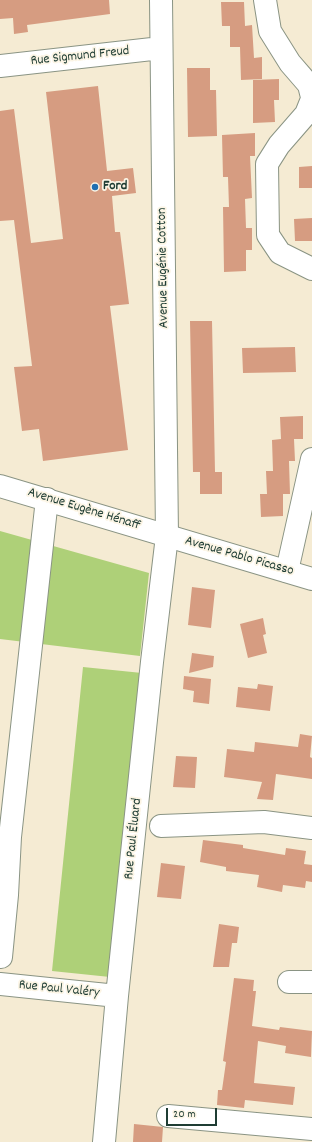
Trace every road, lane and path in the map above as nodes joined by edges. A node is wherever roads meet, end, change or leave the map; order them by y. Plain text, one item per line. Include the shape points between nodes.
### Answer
1 (161, 0) edge
2 (265, 0) edge
3 (161, 48) junction
4 (0, 66) edge
5 (311, 91) edge
6 (312, 269) edge
7 (312, 459) edge
8 (0, 486) edge
9 (47, 499) junction
10 (306, 508) edge
11 (167, 536) junction
12 (287, 571) junction
13 (312, 579) edge
14 (161, 826) dead end
15 (312, 828) edge
16 (1, 957) edge
17 (288, 982) dead end
18 (312, 982) edge
19 (0, 984) edge
20 (118, 996) junction
21 (168, 1116) dead end
22 (312, 1130) edge
23 (104, 1142) edge

1 - 3 street, Avenue Eugénie Cotton
2 - 5 street via 270,31
3 - 4 street, Rue Sigmund Freud
3 - 11 street, Avenue Eugénie Cotton
5 - 6 street via 306,114 279,145 267,164 268,235 280,253
7 - 10 street
8 - 9 street, Avenue Eugène Hénaff
9 - 11 street, Avenue Eugène Hénaff
9 - 16 street via 10,837
10 - 12 street
11 - 12 street, Avenue Pablo Picasso
11 - 20 street, Rue Paul Éluard
12 - 13 street, Avenue Pablo Picasso
14 - 15 street via 264,822
17 - 18 street
19 - 20 street, Rue Paul Valéry
20 - 23 street, Rue Paul Éluard
21 - 22 street

